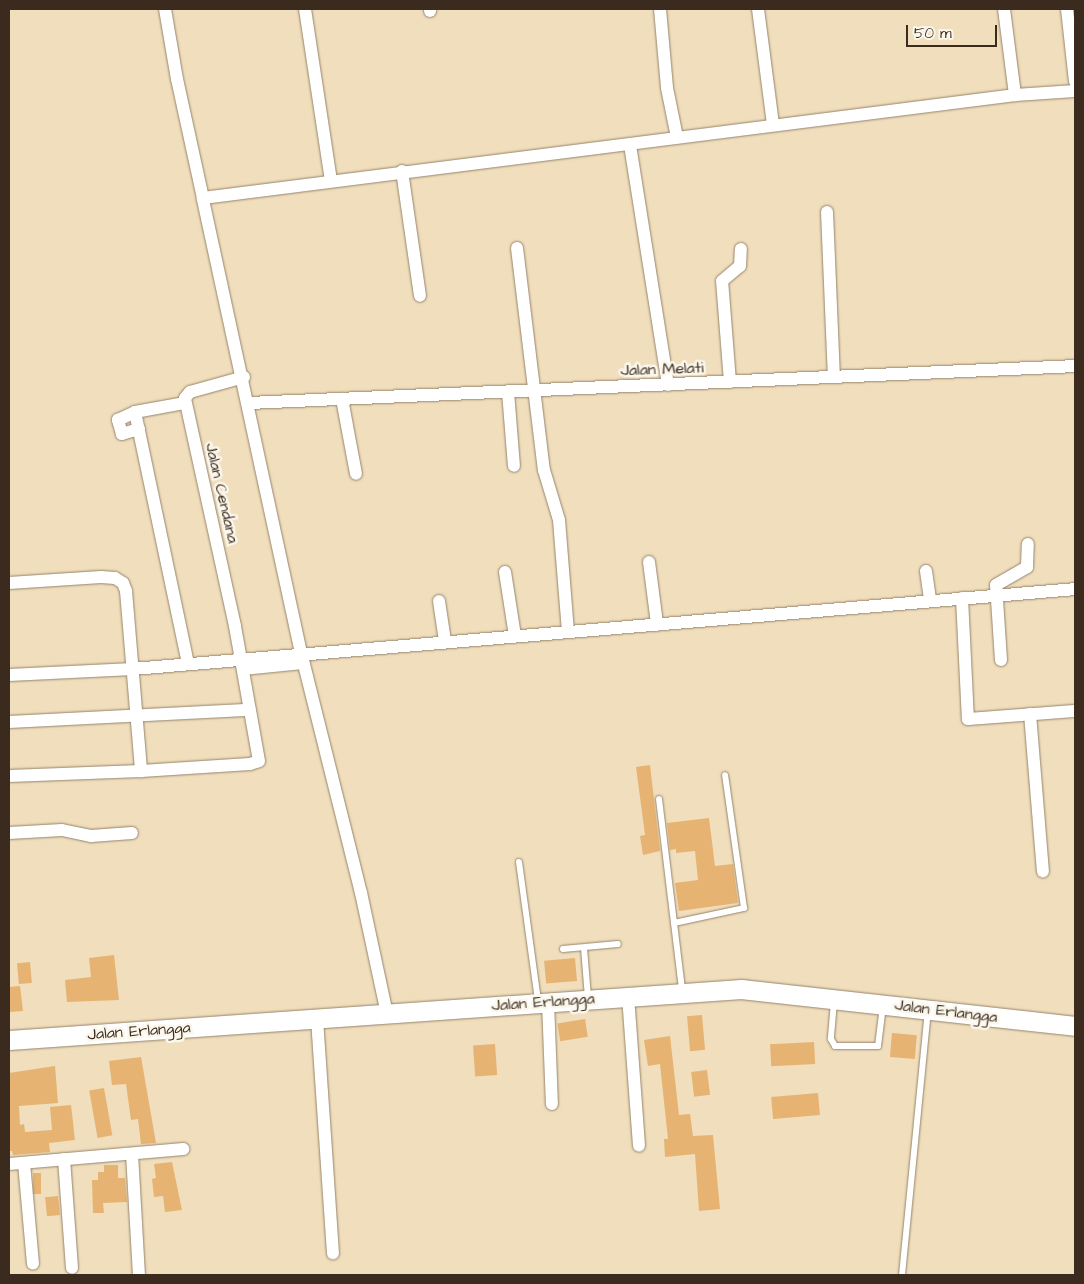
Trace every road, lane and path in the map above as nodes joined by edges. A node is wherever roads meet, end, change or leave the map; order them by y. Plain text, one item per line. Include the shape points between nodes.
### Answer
1 (165, 9) edge
2 (305, 9) edge
3 (660, 9) edge
4 (758, 9) edge
5 (1004, 9) edge
6 (1066, 9) edge
7 (1075, 82) edge
8 (1075, 92) edge
9 (1015, 95) junction
10 (774, 124) junction
11 (677, 137) junction
12 (630, 145) junction
13 (402, 171) junction
14 (331, 180) junction
15 (203, 198) junction
16 (827, 212) dead end
17 (516, 248) dead end
18 (741, 249) dead end
19 (420, 296) dead end
20 (1075, 366) edge
21 (244, 377) junction
22 (834, 377) junction
23 (730, 382) junction
24 (668, 385) junction
25 (535, 390) junction
26 (508, 392) junction
27 (342, 399) junction
28 (185, 403) junction
29 (249, 403) junction
30 (135, 412) junction
31 (139, 429) junction
32 (514, 466) dead end
33 (356, 474) dead end
34 (1028, 544) dead end
35 (650, 562) dead end
36 (926, 571) dead end
37 (505, 572) dead end
38 (9, 583) edge
39 (1075, 589) edge
40 (998, 595) junction
41 (962, 598) junction
42 (439, 601) dead end
43 (930, 601) junction
44 (657, 624) junction
45 (568, 631) junction
46 (514, 636) junction
47 (445, 641) junction
48 (302, 658) junction
49 (1000, 660) dead end
50 (188, 663) junction
51 (242, 664) junction
52 (133, 669) junction
53 (9, 675) edge
54 (250, 710) junction
55 (1075, 711) edge
56 (1030, 714) junction
57 (136, 716) junction
58 (9, 722) edge
59 (141, 771) junction
60 (725, 775) dead end
61 (9, 776) edge
62 (659, 799) dead end
63 (9, 833) edge
64 (132, 833) dead end
65 (519, 862) dead end
66 (1043, 871) dead end
67 (674, 922) junction
68 (618, 944) dead end
69 (584, 948) junction
70 (563, 949) dead end
71 (682, 992) junction
72 (628, 996) junction
73 (835, 998) junction
74 (588, 999) junction
75 (543, 1002) junction
76 (884, 1003) junction
77 (929, 1009) junction
78 (387, 1014) junction
79 (317, 1019) junction
80 (1075, 1026) edge
81 (9, 1040) edge
82 (552, 1104) dead end
83 (639, 1146) dead end
84 (183, 1149) dead end
85 (132, 1154) junction
86 (64, 1160) junction
87 (24, 1163) junction
88 (9, 1164) edge
89 (333, 1253) dead end
90 (33, 1264) dead end
91 (72, 1268) dead end
92 (139, 1275) edge
93 (902, 1275) edge

1 - 15 street
2 - 14 street
3 - 11 street via 667,88
4 - 10 street
5 - 9 street
6 - 7 street
8 - 9 street
9 - 10 street
10 - 11 street
11 - 12 street
12 - 13 street
12 - 24 street
13 - 14 street
13 - 19 street
14 - 15 street
15 - 21 street
16 - 22 street
17 - 25 street
18 - 23 street via 740,266 722,281
20 - 22 street, Jalan Melati
21 - 28 street via 190,392 186,394
21 - 29 street
22 - 23 street, Jalan Melati
23 - 24 street, Jalan Melati
24 - 25 street, Jalan Melati
25 - 26 street, Jalan Melati
25 - 45 street via 544,470 559,520
26 - 27 street, Jalan Melati
26 - 32 street
27 - 29 street, Jalan Melati
27 - 33 street
28 - 30 street
28 - 51 street, Jalan Cendana
29 - 48 street
30 - 31 street
30 - 31 street via 120,418 119,430 126,434
31 - 50 street
34 - 40 street via 1027,567 997,582
35 - 44 street
36 - 43 street
37 - 46 street
38 - 52 street via 101,577 115,578 123,583
39 - 40 street
40 - 41 street
40 - 49 street
41 - 43 street
41 - 56 street via 968,719
42 - 47 street
43 - 44 street
44 - 45 street
45 - 46 street
46 - 47 street
47 - 48 street
48 - 51 street
48 - 78 street via 361,893
50 - 51 street
50 - 52 street
51 - 54 street, Jalan Cendana
52 - 53 street
52 - 57 street
54 - 57 street
54 - 59 street, Jalan Cendana via 260,757 255,763
55 - 56 street
56 - 66 street
57 - 58 street
57 - 59 street
59 - 61 street
60 - 67 lane via 744,908 741,912
62 - 67 lane
63 - 64 street via 64,830 91,836
65 - 75 lane
67 - 71 lane
68 - 69 lane
69 - 70 lane
69 - 74 lane
71 - 72 main road, Jalan Erlangga
71 - 73 main road, Jalan Erlangga via 741,989
72 - 74 main road, Jalan Erlangga
72 - 83 street
73 - 76 main road, Jalan Erlangga
73 - 76 lane via 831,1039 835,1046 878,1046
74 - 75 main road, Jalan Erlangga
75 - 78 main road, Jalan Erlangga
75 - 82 street
76 - 77 main road, Jalan Erlangga
77 - 80 main road, Jalan Erlangga
77 - 93 lane
78 - 79 main road, Jalan Erlangga
79 - 81 main road, Jalan Erlangga
79 - 89 street
84 - 85 street
85 - 86 street
85 - 92 street
86 - 87 street
86 - 91 street
87 - 88 street
87 - 90 street

